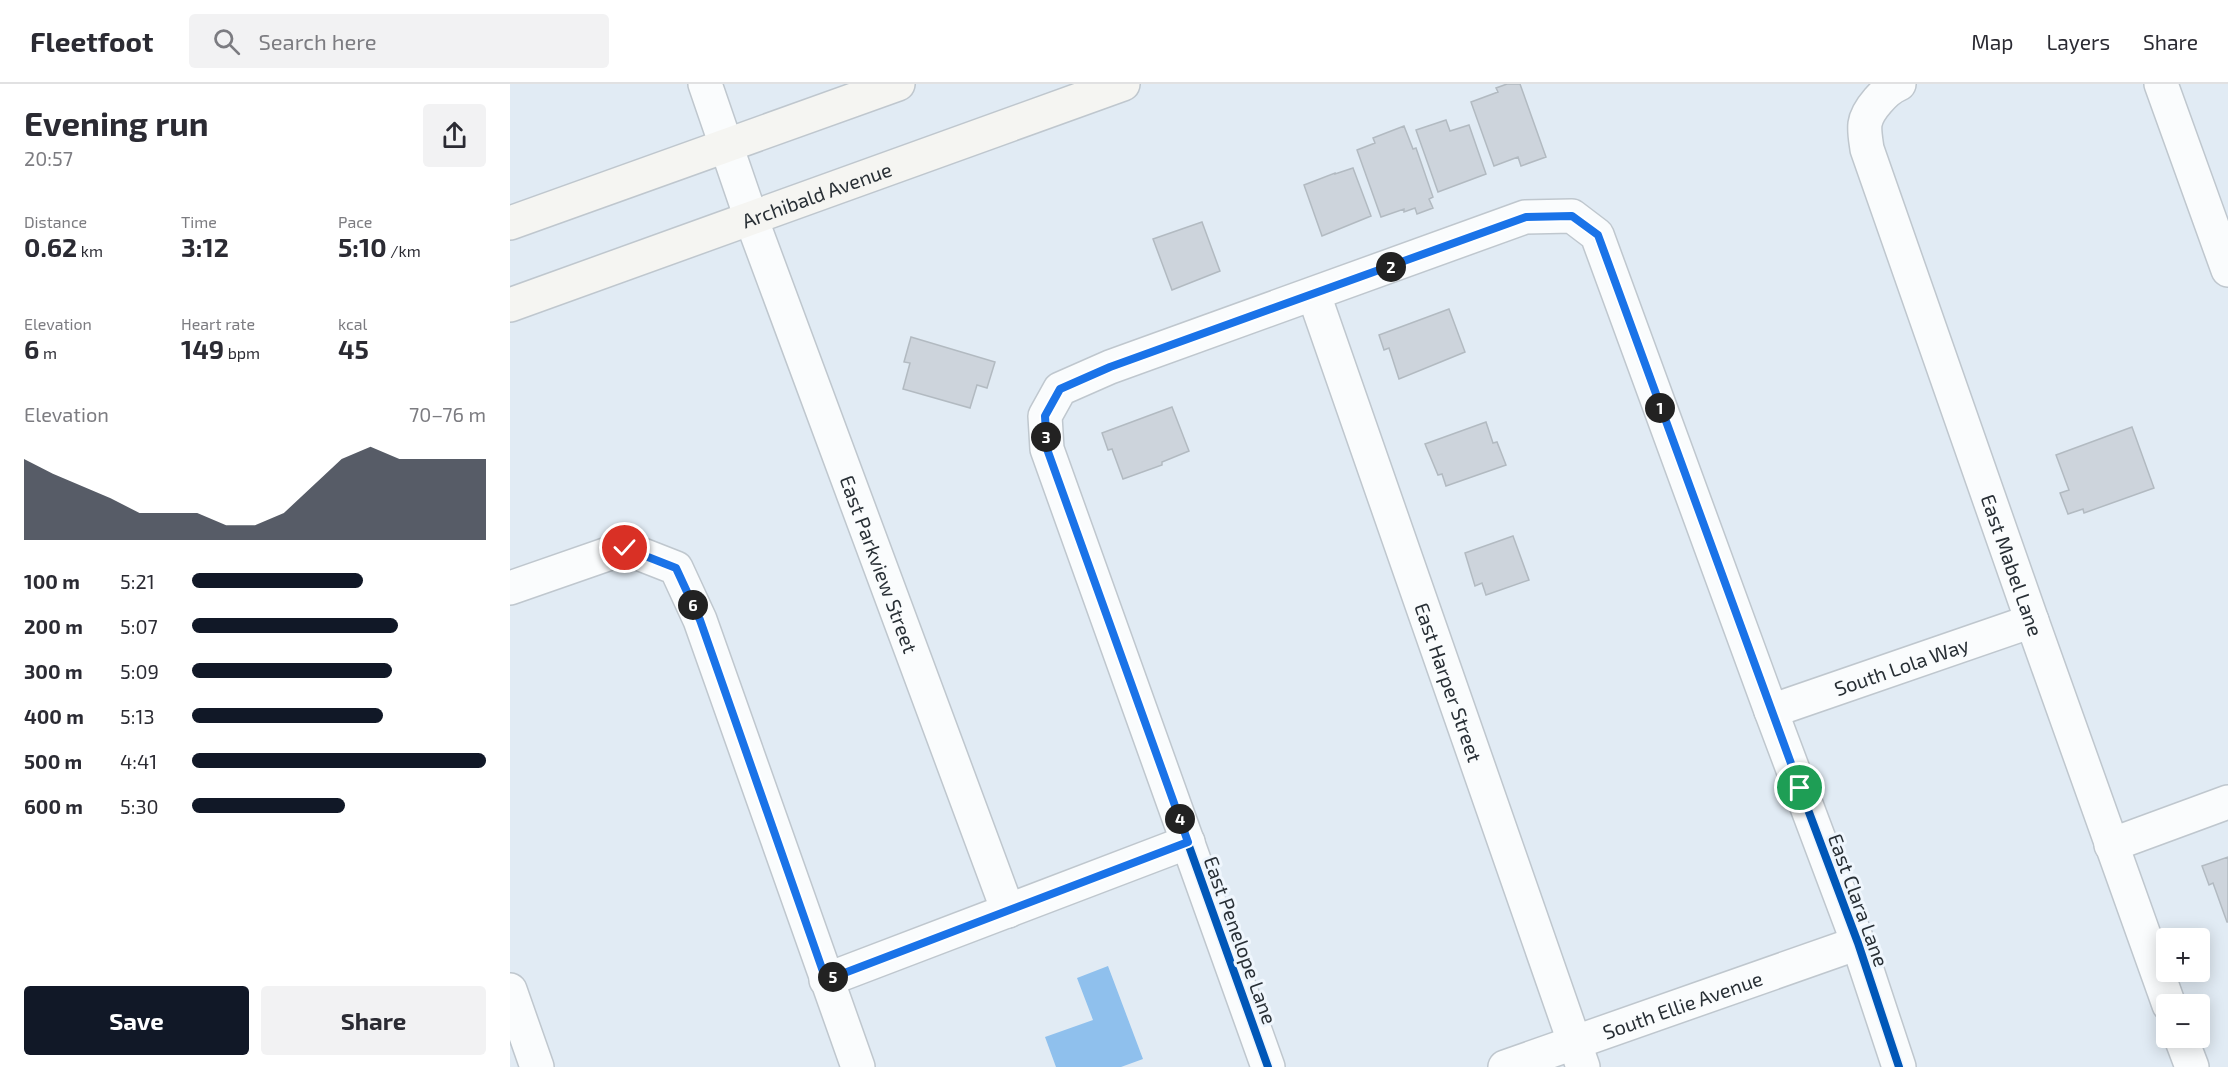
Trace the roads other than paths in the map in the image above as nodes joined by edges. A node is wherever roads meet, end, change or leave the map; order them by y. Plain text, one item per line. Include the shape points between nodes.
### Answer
1 (705, 84) edge
2 (898, 84) edge
3 (1123, 84) edge
4 (1899, 84) edge
5 (2161, 84) edge
6 (726, 146) junction
7 (751, 218) junction
8 (510, 223) edge
9 (2228, 270) edge
10 (1314, 295) junction
11 (510, 305) edge
12 (510, 588) edge
13 (2032, 621) junction
14 (1771, 711) junction
15 (2228, 802) edge
16 (1188, 842) junction
17 (2111, 845) junction
18 (1008, 911) junction
19 (1858, 943) junction
20 (826, 980) junction
21 (510, 990) edge
22 (2165, 994) edge
23 (2185, 1048) edge
24 (1579, 1055) edge
25 (537, 1067) edge
26 (858, 1067) edge
27 (1268, 1067) edge
28 (1505, 1067) edge
29 (1899, 1067) edge
30 (2192, 1067) edge

1 - 6 street, East Parkview Street
2 - 6 main road
3 - 7 main road, Archibald Avenue
4 - 13 street, East Mabel Lane via 1878,100 1865,123 1867,149
5 - 9 street
6 - 7 street, East Parkview Street
6 - 8 main road
7 - 11 main road, Archibald Avenue
7 - 18 street, East Parkview Street
10 - 14 street, East Clara Lane via 1526,217 1572,216 1598,235
10 - 16 street, East Penelope Lane via 1110,367 1060,389 1045,416 1047,449
10 - 24 street, East Harper Street
12 - 20 street via 625,548 676,568 700,620
13 - 14 street, South Lola Way
13 - 17 street, East Mabel Lane
14 - 19 street, East Clara Lane
15 - 17 street
16 - 18 street
16 - 27 street, East Penelope Lane
17 - 22 street, East Mabel Lane
18 - 20 street
19 - 24 street, South Ellie Avenue
19 - 29 street, East Clara Lane
20 - 26 street
21 - 25 street
23 - 30 street
24 - 28 street, South Ellie Avenue

